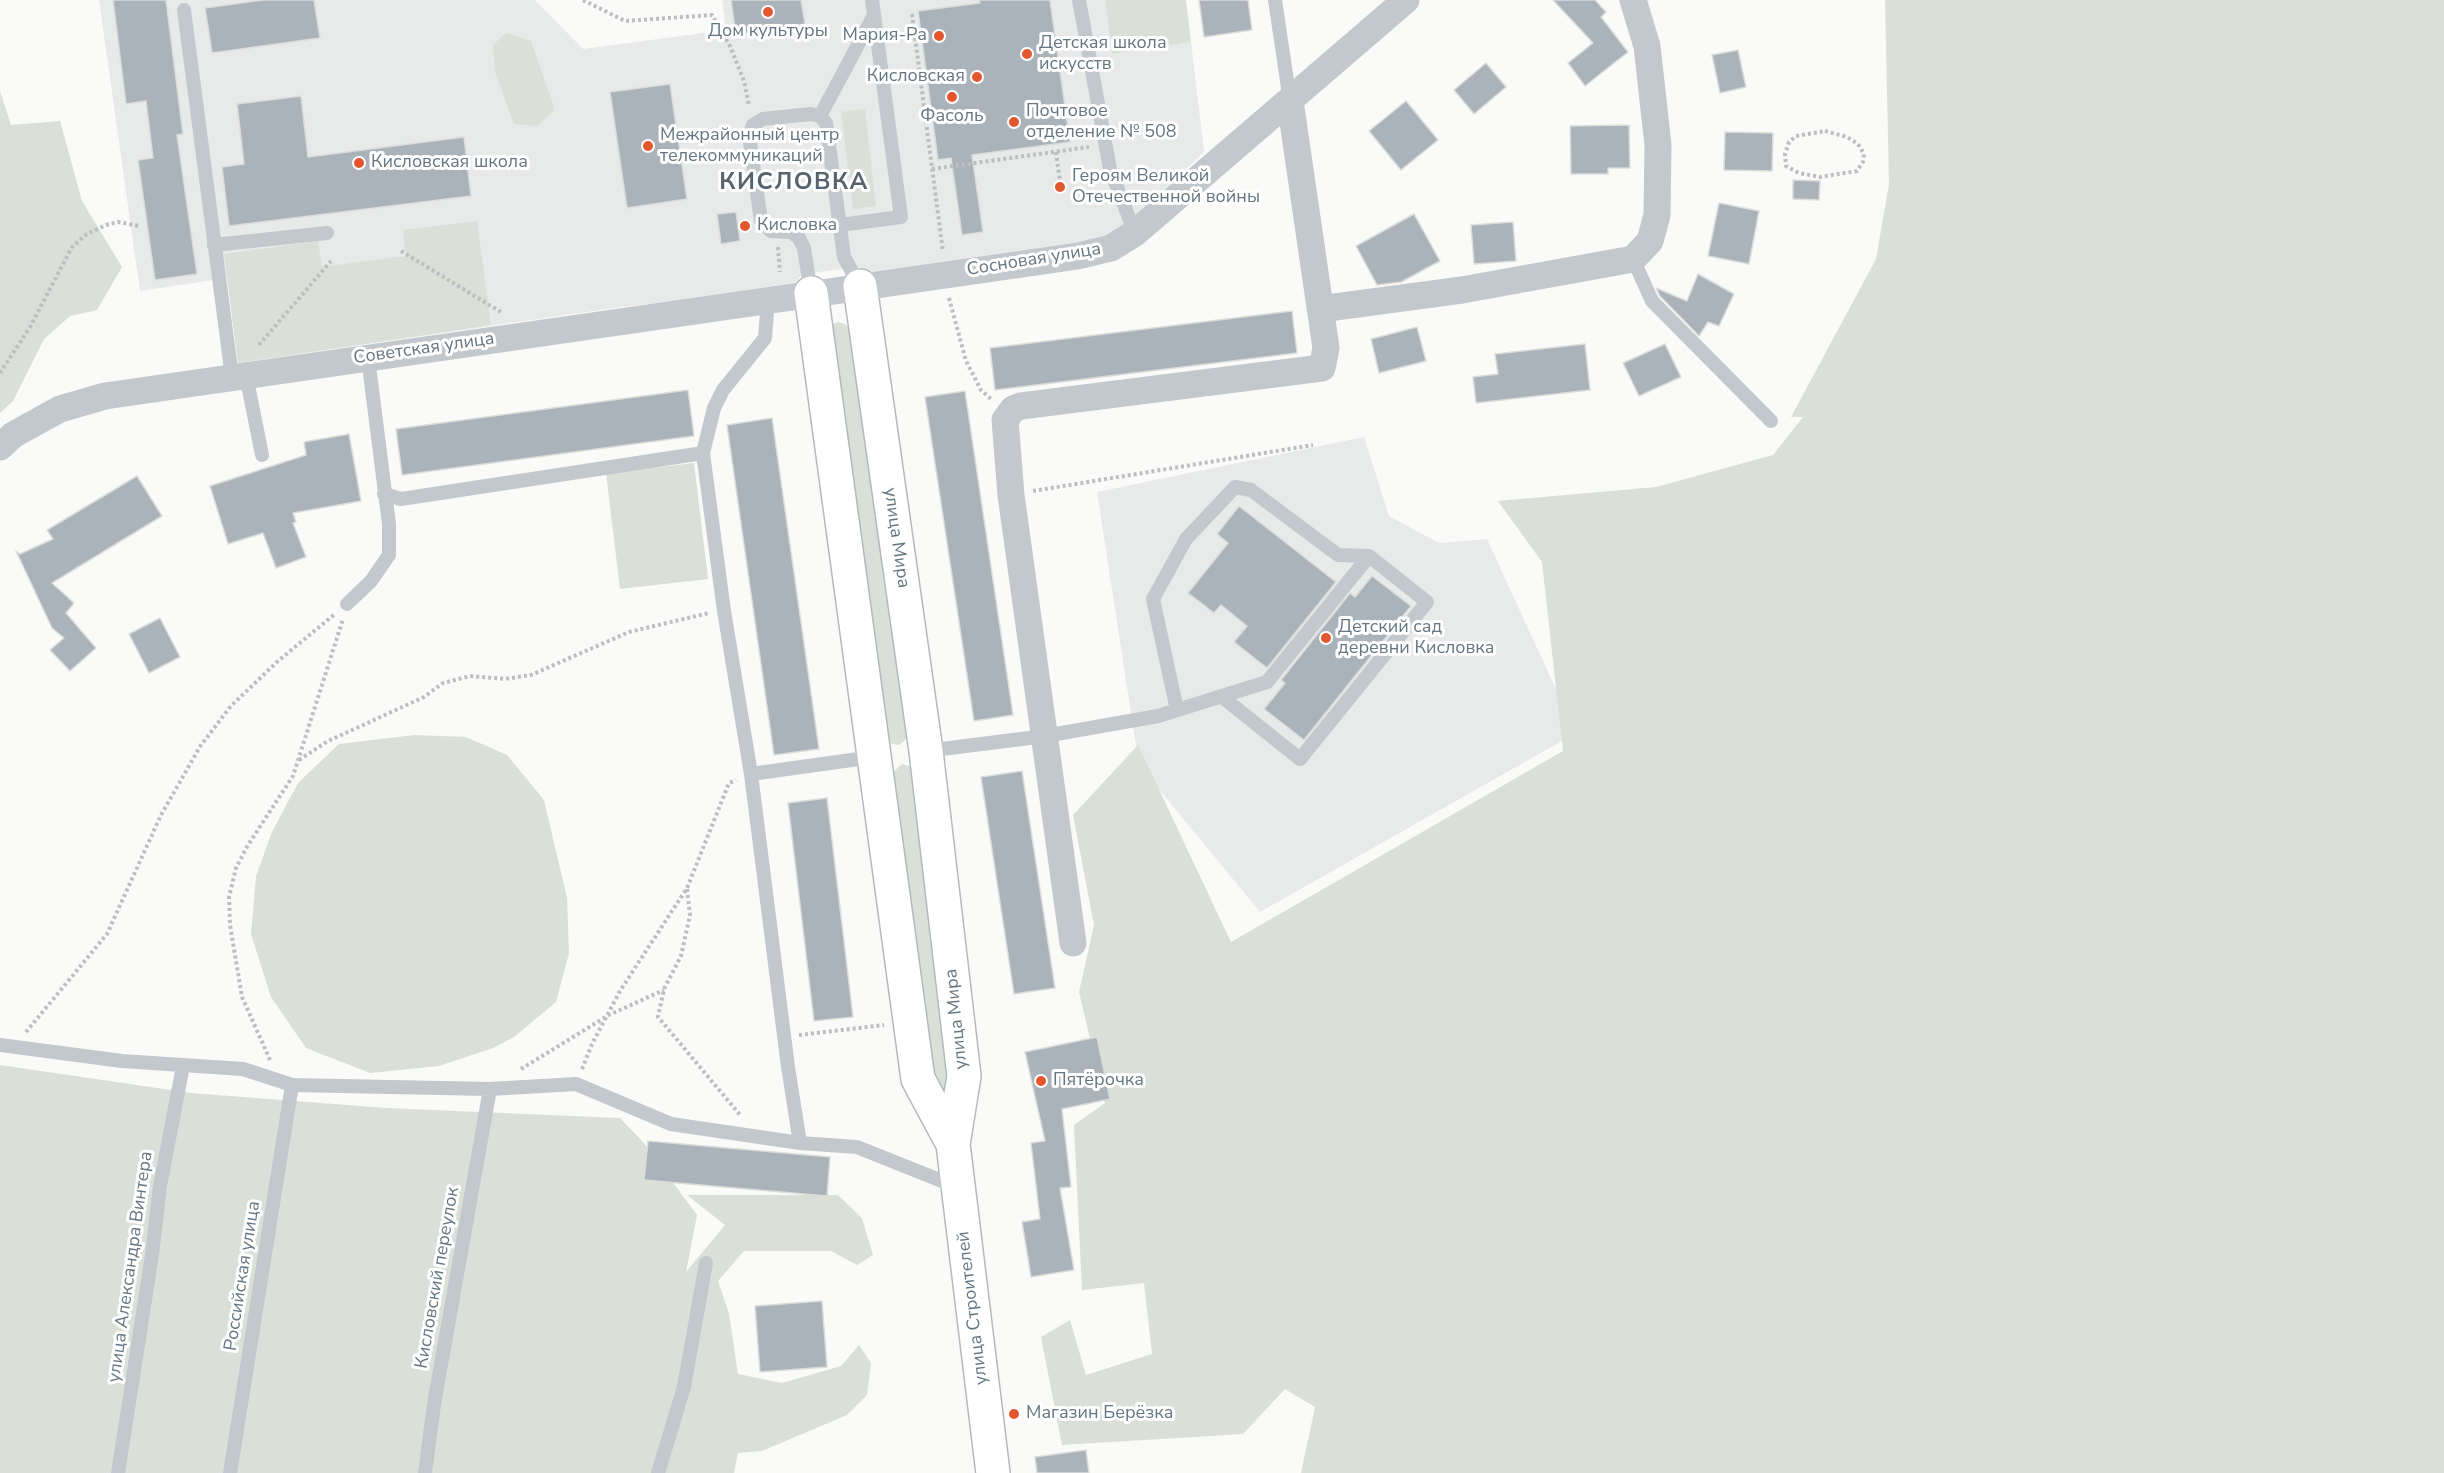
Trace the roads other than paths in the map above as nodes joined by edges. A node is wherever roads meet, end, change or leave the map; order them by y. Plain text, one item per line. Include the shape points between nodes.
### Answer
1 (872, 0) edge
2 (1079, 0) edge
3 (1275, 0) edge
4 (1633, 0) edge
5 (1401, 2) edge
6 (184, 10) dead end
7 (874, 15) junction
8 (1290, 101) junction
9 (820, 116) junction
10 (840, 225) junction
11 (327, 233) dead end
12 (1136, 233) junction
13 (214, 245) junction
14 (1633, 259) junction
15 (860, 286) junction
16 (811, 293) junction
17 (768, 299) junction
18 (1320, 309) junction
19 (368, 358) junction
20 (239, 376) junction
21 (1771, 421) dead end
22 (0, 447) edge
23 (703, 453) junction
24 (262, 455) dead end
25 (384, 494) junction
26 (1369, 556) junction
27 (347, 604) road end
28 (1221, 696) junction
29 (1177, 710) junction
30 (1045, 736) junction
31 (926, 751) junction
32 (874, 756) junction
33 (751, 774) junction
34 (1073, 943) dead end
35 (4, 1047) edge
36 (183, 1066) junction
37 (286, 1083) junction
38 (490, 1089) junction
39 (800, 1143) junction
40 (952, 1144) junction
41 (957, 1187) junction
42 (706, 1263) dead end
43 (118, 1473) edge
44 (230, 1473) edge
45 (425, 1473) edge
46 (658, 1473) edge
47 (993, 1473) edge

1 - 7 lane
2 - 12 lane via 1110,169
3 - 8 lane
4 - 14 street via 1647,46 1658,145 1657,215 1650,241
5 - 8 street, Сосновая улица
6 - 13 lane
7 - 9 lane
7 - 10 lane via 901,217
8 - 12 street, Сосновая улица
8 - 18 street
9 - 10 lane via 828,128
9 - 16 lane via 763,119 753,125 749,141 760,216 764,225 777,232 795,234 802,242
10 - 15 lane via 846,264
11 - 13 lane
12 - 15 street, Сосновая улица via 1111,248 1078,256
13 - 20 lane
14 - 18 street via 1462,290
14 - 21 lane via 1652,301
15 - 16 street, Советская улица
15 - 31 street, улица Мира
16 - 17 street, Советская улица
16 - 32 street
17 - 19 street, Советская улица
17 - 23 lane via 765,338 723,390 714,408
18 - 30 street via 1326,348 1322,369 1021,406 1009,414 1005,428 1011,495
19 - 20 street, Советская улица
19 - 25 lane
20 - 22 street, Советская улица via 105,396 60,409 13,435
20 - 24 lane
23 - 25 lane via 401,499
23 - 33 lane
25 - 27 lane via 389,555 371,582
26 - 28 lane via 1267,682
26 - 28 lane via 1427,602 1300,759
26 - 29 lane via 1338,555 1251,490 1235,488 1186,539 1153,599
28 - 29 lane
29 - 30 lane
30 - 31 lane
30 - 34 street
31 - 32 street
31 - 40 street, улица Мира via 964,1076
32 - 33 lane via 868,760
32 - 40 street via 918,1079
33 - 39 lane
35 - 36 lane
36 - 37 lane via 243,1069
36 - 43 lane, улица Александра Винтера via 160,1186
37 - 38 lane
37 - 44 lane, Российская улица
38 - 39 lane via 576,1084 671,1124
38 - 45 lane, Кисловский переулок
39 - 41 lane via 857,1147
40 - 41 street, улица Строителей
41 - 47 street, улица Строителей
42 - 46 lane via 684,1388

